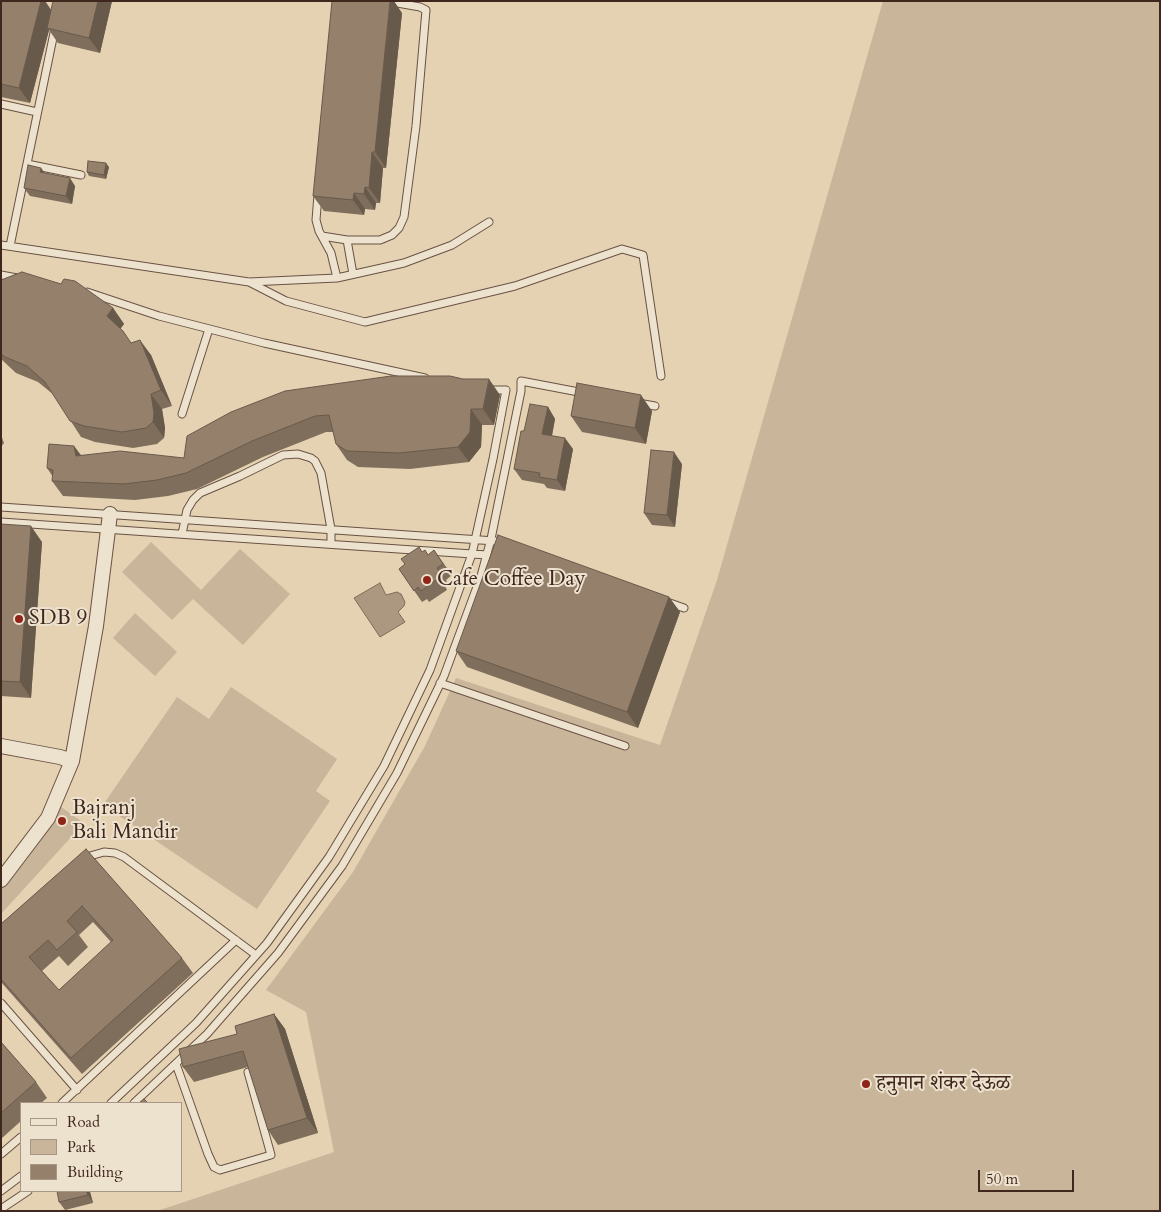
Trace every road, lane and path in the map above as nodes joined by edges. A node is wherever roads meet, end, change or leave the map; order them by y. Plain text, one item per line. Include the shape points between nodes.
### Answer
1 (386, 1) edge
2 (57, 20) edge
3 (1, 104) edge
4 (38, 112) junction
5 (27, 164) junction
6 (81, 175) dead end
7 (319, 190) edge
8 (488, 222) dead end
9 (322, 236) junction
10 (347, 240) junction
11 (1, 244) edge
12 (10, 246) junction
13 (353, 274) junction
14 (1, 275) edge
15 (337, 278) junction
16 (29, 280) edge
17 (249, 282) junction
18 (76, 290) edge
19 (209, 329) junction
20 (661, 376) dead end
21 (436, 380) edge
22 (482, 389) edge
23 (588, 393) edge
24 (626, 401) edge
25 (655, 406) dead end
26 (182, 414) dead end
27 (1, 507) edge
28 (110, 514) junction
29 (185, 519) junction
30 (1, 522) edge
31 (330, 529) junction
32 (108, 530) junction
33 (182, 534) junction
34 (476, 538) junction
35 (491, 540) junction
36 (500, 543) edge
37 (331, 544) junction
38 (472, 554) junction
39 (487, 555) junction
40 (657, 598) edge
41 (684, 608) dead end
42 (440, 683) junction
43 (1, 746) edge
44 (625, 746) dead end
45 (72, 761) junction
46 (75, 869) edge
47 (1, 880) edge
48 (236, 940) junction
49 (256, 955) junction
50 (1, 1003) edge
51 (176, 1064) junction
52 (248, 1072) edge
53 (77, 1090) junction
54 (63, 1102) edge
55 (112, 1102) edge
56 (135, 1102) edge
57 (20, 1138) edge
58 (1, 1154) edge
59 (20, 1177) edge
60 (1, 1191) edge
61 (26, 1192) edge
62 (1, 1209) edge

1 - 10 lane via 426,10 404,217 392,235 380,240
2 - 4 lane
3 - 4 lane
4 - 5 lane
5 - 6 lane
5 - 12 lane
7 - 9 lane via 316,220
8 - 13 lane via 452,245 404,263
9 - 10 lane
9 - 15 lane
10 - 13 lane
11 - 12 lane
12 - 17 lane
13 - 15 lane
14 - 16 lane
15 - 17 lane
17 - 20 lane via 286,301 365,322 515,286 622,249 643,255
18 - 19 lane
19 - 21 lane
19 - 26 lane
22 - 34 lane via 506,390
23 - 35 lane via 521,381
24 - 25 lane
27 - 28 lane
28 - 29 lane
28 - 32 street
29 - 31 lane
29 - 31 lane via 187,510 200,493 283,455 298,454 311,458 318,465
29 - 33 lane
30 - 32 lane
31 - 34 lane
31 - 37 lane
32 - 33 lane
32 - 45 street via 96,626
33 - 37 lane
34 - 35 lane
34 - 38 lane
35 - 36 lane
35 - 39 lane
37 - 38 lane
38 - 39 lane
38 - 49 lane via 430,670 384,766 329,857
39 - 42 lane
40 - 41 lane
42 - 44 lane
42 - 51 lane via 397,773 342,866 278,953 207,1034
43 - 45 street
45 - 47 street via 48,818
46 - 48 lane via 90,856 115,853
48 - 49 lane
48 - 53 lane
49 - 55 lane via 196,1023
50 - 53 lane
51 - 52 lane via 208,1154 220,1170 270,1155
51 - 56 lane
53 - 54 lane
57 - 58 lane
59 - 60 lane
61 - 62 lane

